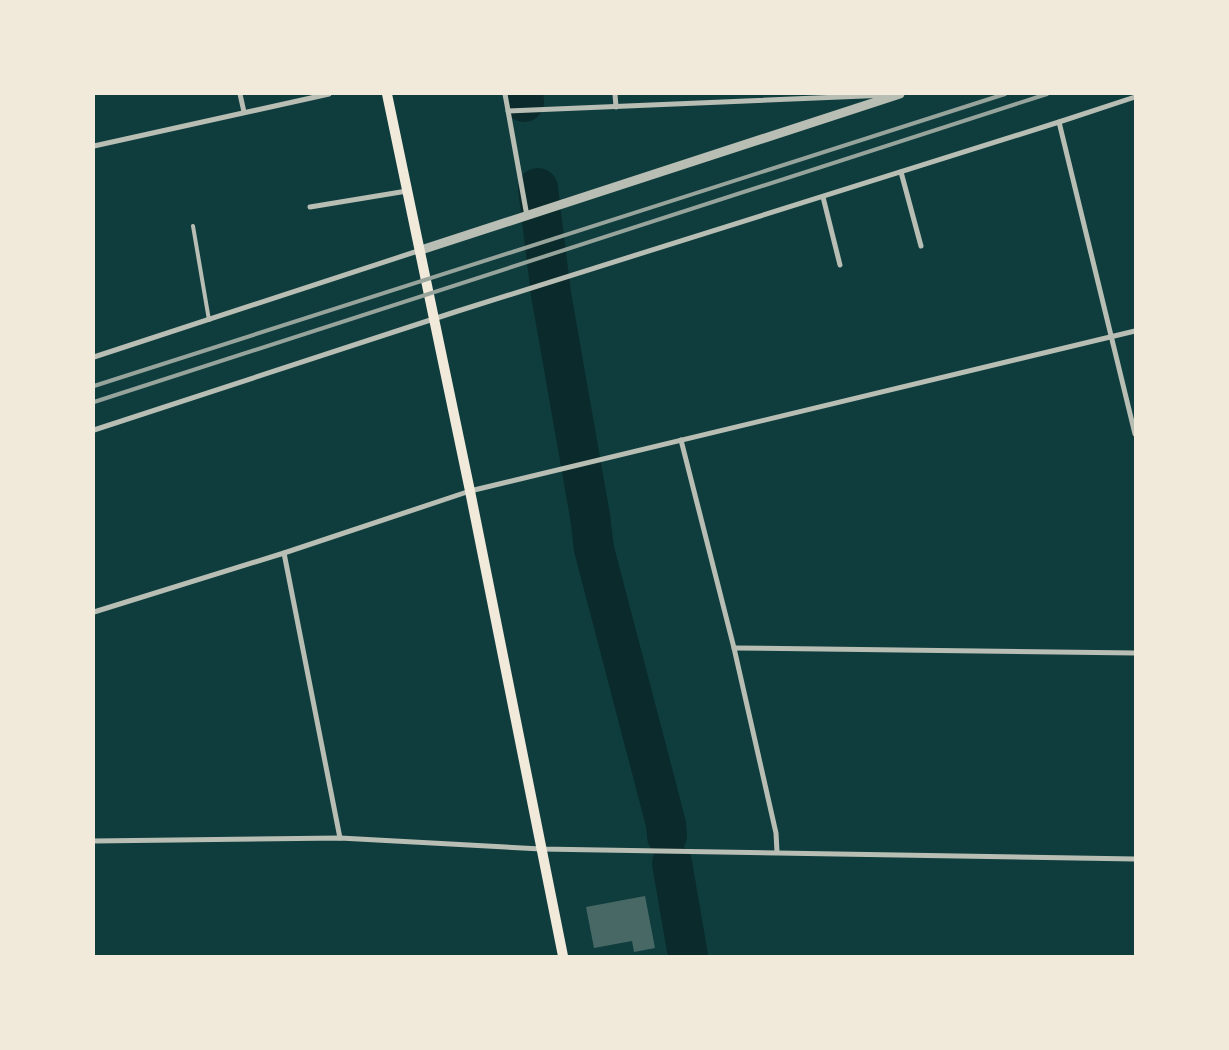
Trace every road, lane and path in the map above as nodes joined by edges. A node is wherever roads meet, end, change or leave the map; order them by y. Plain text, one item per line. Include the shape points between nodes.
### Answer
1 (240, 94) edge
2 (330, 94) edge
3 (387, 94) edge
4 (505, 94) edge
5 (615, 94) edge
6 (898, 94) edge
7 (1135, 97) edge
8 (616, 107) junction
9 (508, 111) junction
10 (244, 112) junction
11 (1059, 122) junction
12 (94, 146) edge
13 (901, 172) junction
14 (407, 192) junction
15 (823, 197) junction
16 (310, 207) dead end
17 (527, 216) junction
18 (193, 226) dead end
19 (921, 246) dead end
20 (420, 250) junction
21 (840, 265) dead end
22 (434, 319) junction
23 (209, 320) junction
24 (1135, 331) edge
25 (1113, 337) junction
26 (94, 357) edge
27 (94, 430) edge
28 (1135, 434) edge
29 (681, 440) junction
30 (470, 491) junction
31 (284, 553) junction
32 (94, 612) edge
33 (734, 648) junction
34 (1135, 653) edge
35 (340, 838) junction
36 (94, 841) edge
37 (541, 849) junction
38 (777, 852) junction
39 (1135, 859) edge
40 (563, 956) edge

1 - 10 street
2 - 10 street
3 - 14 main road
4 - 9 street
5 - 8 street
6 - 8 street
6 - 17 street
7 - 11 street
8 - 9 street
9 - 17 street
10 - 12 street
11 - 13 street
11 - 25 street
13 - 15 street
13 - 19 street
14 - 16 street
14 - 20 main road
15 - 21 street
15 - 22 street
17 - 20 street
18 - 23 lane
20 - 22 main road
20 - 23 street
22 - 27 street
22 - 30 main road
23 - 26 street
24 - 25 street
25 - 28 street
25 - 29 street
29 - 30 street
29 - 33 street
30 - 31 street
30 - 37 main road
31 - 32 street
31 - 35 street
33 - 34 street
33 - 38 street via 776,833
35 - 36 street
35 - 37 street
37 - 38 street
37 - 40 main road
38 - 39 street

